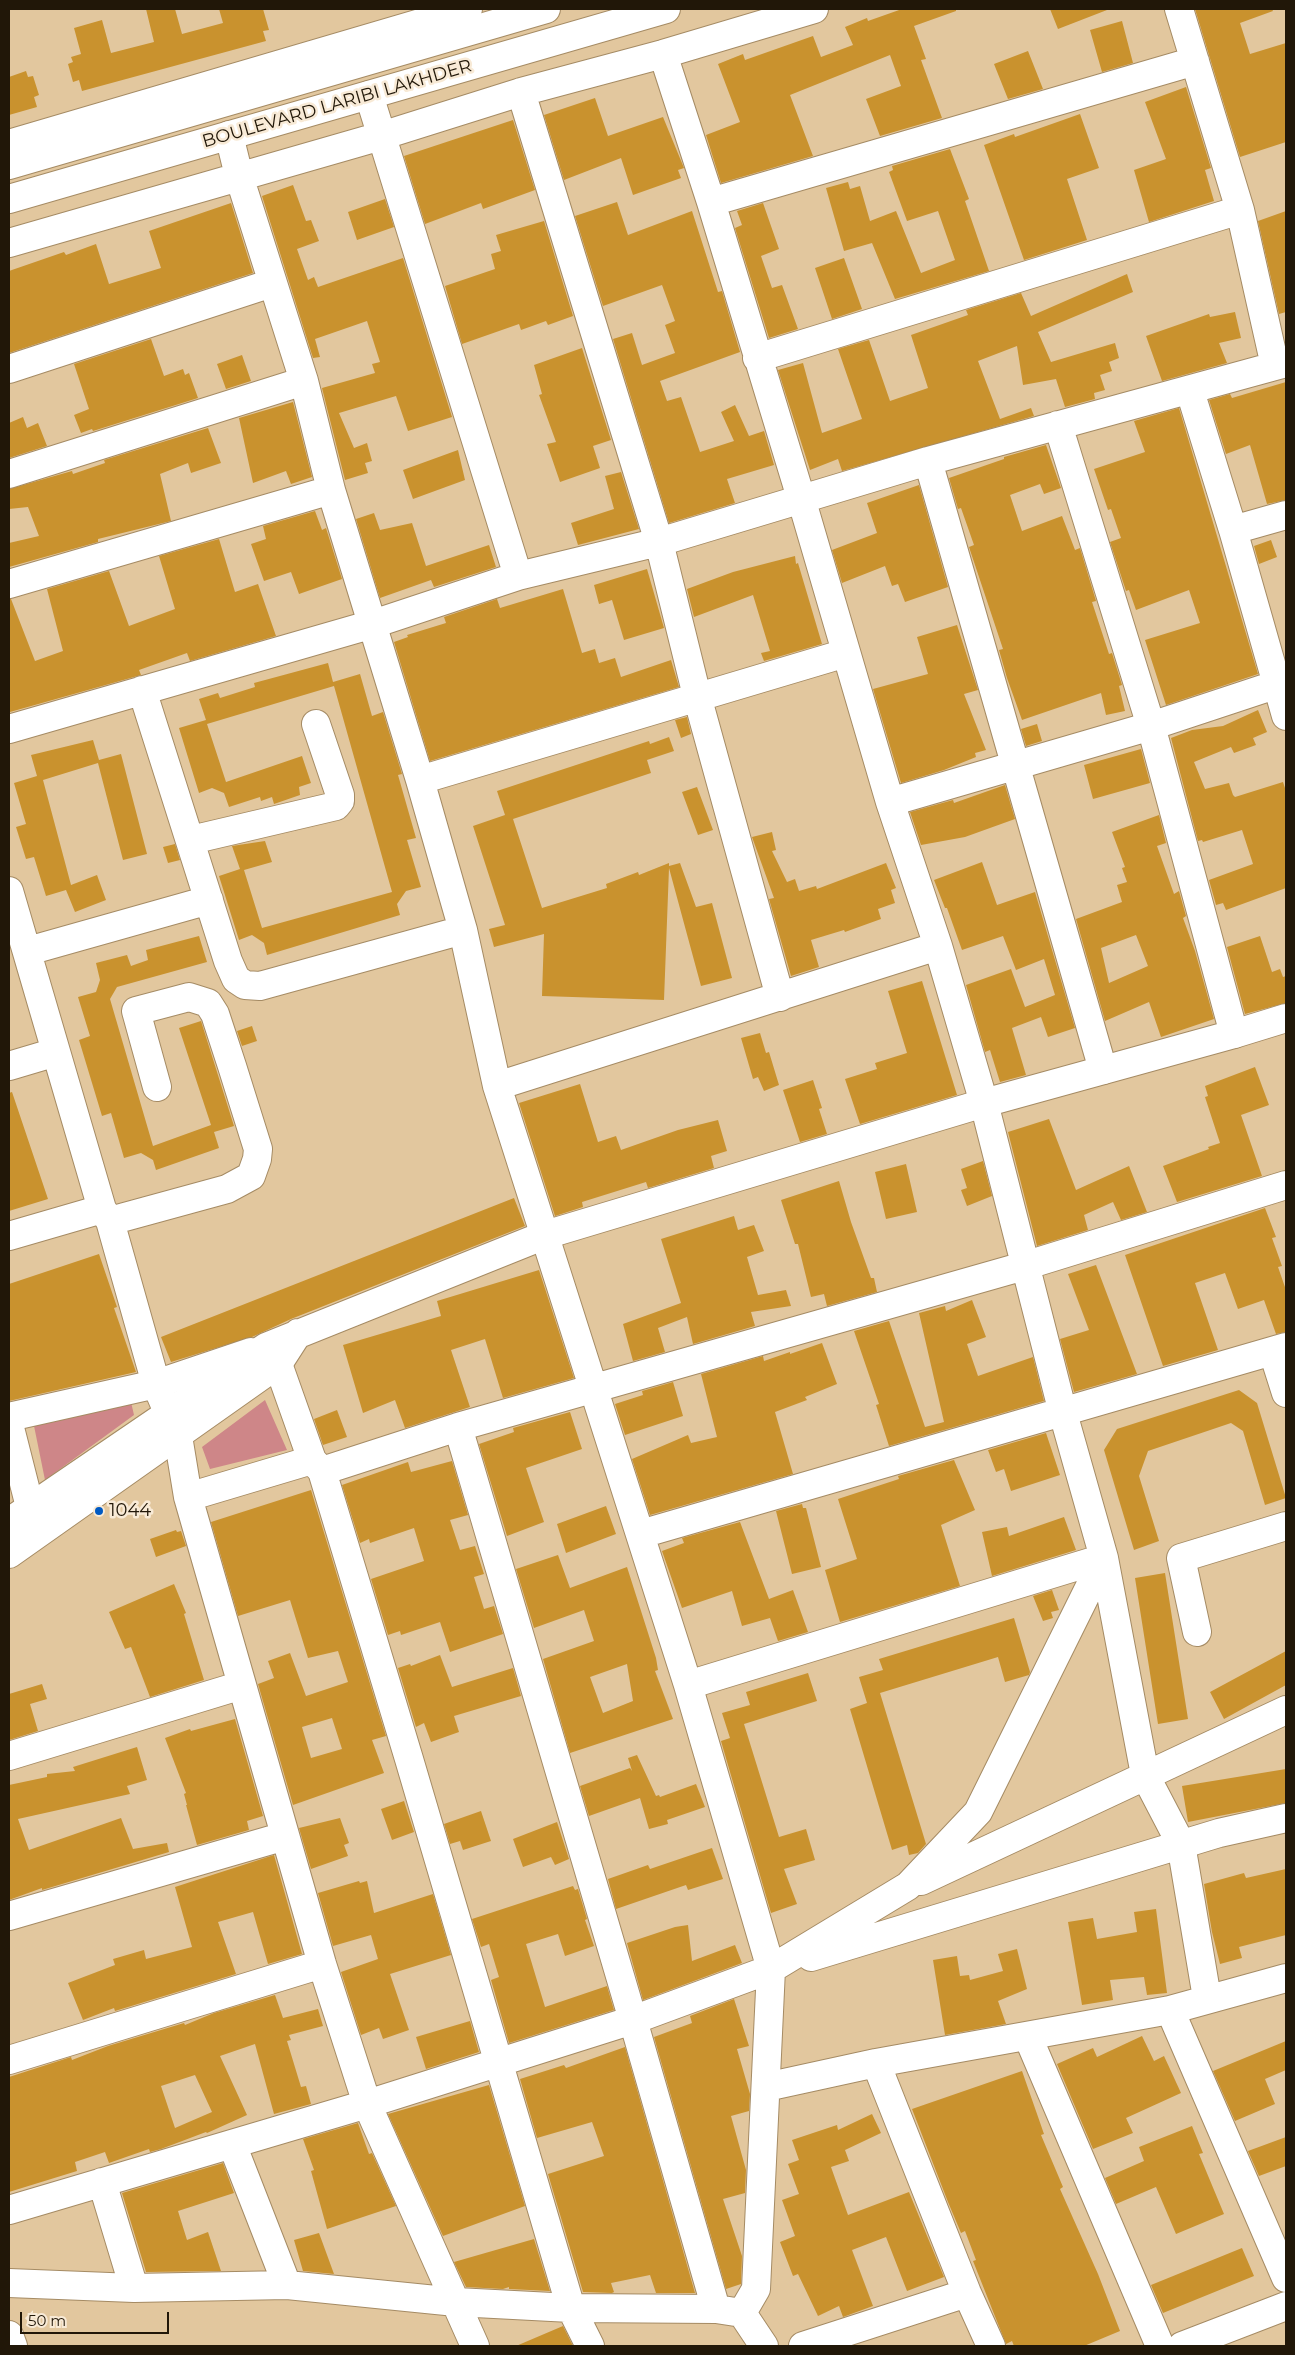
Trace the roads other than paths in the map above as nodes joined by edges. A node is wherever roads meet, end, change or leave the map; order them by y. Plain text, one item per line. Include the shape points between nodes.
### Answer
1 (468, 9) edge
2 (546, 9) edge
3 (666, 9) edge
4 (814, 9) edge
5 (1178, 9) edge
6 (663, 54) junction
7 (1195, 61) junction
8 (521, 92) junction
9 (369, 95) junction
10 (230, 135) junction
11 (381, 136) junction
12 (9, 144) edge
13 (9, 165) edge
14 (239, 176) junction
15 (9, 199) edge
16 (711, 202) junction
17 (1240, 210) junction
18 (9, 243) edge
19 (272, 283) junction
20 (757, 358) junction
21 (1281, 364) edge
22 (9, 369) edge
23 (304, 381) junction
24 (1190, 391) junction
25 (1058, 425) junction
26 (928, 461) junction
27 (9, 474) edge
28 (331, 490) junction
29 (801, 498) junction
30 (1286, 515) edge
31 (1233, 530) junction
32 (659, 542) junction
33 (518, 576) junction
34 (9, 584) edge
35 (373, 624) junction
36 (846, 653) junction
37 (1278, 684) junction
38 (142, 690) junction
39 (697, 696) junction
40 (1286, 716) edge
41 (316, 724) dead end
42 (1151, 726) junction
43 (9, 729) edge
44 (1017, 765) junction
45 (420, 780) junction
46 (890, 802) junction
47 (191, 840) junction
48 (209, 900) junction
49 (10, 901) edge
50 (463, 930) junction
51 (938, 946) junction
52 (28, 951) junction
53 (780, 997) junction
54 (1286, 1018) edge
55 (1234, 1034) junction
56 (56, 1052) junction
57 (9, 1066) edge
58 (1103, 1070) junction
59 (497, 1086) junction
60 (157, 1087) dead end
61 (984, 1103) junction
62 (1286, 1184) edge
63 (106, 1215) junction
64 (545, 1235) junction
65 (9, 1236) edge
66 (1024, 1266) junction
67 (1279, 1349) edge
68 (272, 1356) junction
69 (156, 1384) junction
70 (594, 1390) junction
71 (1286, 1393) edge
72 (1063, 1413) junction
73 (9, 1417) edge
74 (9, 1424) edge
75 (173, 1425) junction
76 (458, 1427) junction
77 (317, 1465) junction
78 (188, 1497) junction
79 (19, 1515) edge
80 (1286, 1526) edge
81 (641, 1534) junction
82 (9, 1554) edge
83 (1104, 1558) junction
84 (1197, 1632) dead end
85 (242, 1685) junction
86 (688, 1685) junction
87 (1286, 1710) edge
88 (9, 1756) edge
89 (1145, 1775) junction
90 (1286, 1818) edge
91 (285, 1836) junction
92 (1181, 1844) junction
93 (908, 1886) junction
94 (9, 1916) edge
95 (322, 1964) junction
96 (771, 1969) junction
97 (1286, 1978) edge
98 (1207, 1998) junction
99 (1170, 2010) junction
100 (633, 2020) junction
101 (1028, 2037) junction
102 (9, 2060) edge
103 (499, 2063) junction
104 (876, 2063) junction
105 (766, 2087) junction
106 (367, 2104) junction
107 (232, 2144) junction
108 (102, 2182) junction
109 (9, 2210) edge
110 (1286, 2278) edge
111 (9, 2283) edge
112 (288, 2285) junction
113 (134, 2288) junction
114 (967, 2293) junction
115 (456, 2302) junction
116 (1286, 2306) edge
117 (571, 2308) junction
118 (729, 2311) junction
119 (9, 2335) edge
120 (13, 2346) edge
121 (475, 2346) edge
122 (590, 2346) edge
123 (764, 2346) edge
124 (803, 2346) edge
125 (991, 2346) edge
126 (1160, 2346) edge
127 (1182, 2346) edge

1 - 12 street
2 - 13 street, BOULEVARD LARIBI LAKHDER
3 - 9 street, BOULEVARD LARIBI LAKHDER
4 - 6 street
5 - 7 street
6 - 8 street
6 - 16 street
7 - 16 street
7 - 17 street
8 - 11 street
8 - 32 street
9 - 10 street, BOULEVARD LARIBI LAKHDER
9 - 11 street
10 - 14 street
10 - 15 street, BOULEVARD LARIBI LAKHDER
11 - 14 street
11 - 33 street
14 - 18 street
14 - 19 street
16 - 20 street
17 - 20 street
17 - 21 street
19 - 22 street
19 - 23 street
20 - 29 street
21 - 24 street
23 - 27 street
23 - 28 street
24 - 25 street
24 - 31 street
25 - 26 street
25 - 42 street
26 - 29 street
26 - 44 street
28 - 34 street
28 - 35 street
29 - 32 street
29 - 36 street
30 - 31 street
31 - 37 street
32 - 33 street
32 - 39 street
33 - 35 street
35 - 38 street
35 - 45 street
36 - 39 street
36 - 46 street
37 - 40 street
37 - 42 street
38 - 43 street
38 - 47 street
39 - 45 street
39 - 53 street
41 - 47 street via 340,795 336,806
42 - 44 street
42 - 55 street
44 - 46 street
44 - 58 street
45 - 50 street
46 - 51 street
47 - 48 street
48 - 50 street via 228,962 236,979 245,985 260,986
48 - 52 street
49 - 52 street
50 - 59 street
51 - 53 street
51 - 61 street
52 - 56 street
53 - 59 street
54 - 55 street
55 - 58 street
56 - 57 street
56 - 63 street
58 - 61 street
59 - 64 street
60 - 63 street via 136,1011 189,997 208,1003 215,1014 258,1149 251,1176 227,1189
61 - 64 street
61 - 66 street
62 - 66 street
63 - 65 street
63 - 69 street
64 - 68 street via 298,1333
64 - 70 street
66 - 70 street
66 - 72 street
67 - 71 street
67 - 72 street
68 - 69 street
68 - 75 street
68 - 77 street
69 - 73 street
69 - 75 street
70 - 76 street
70 - 81 street
72 - 81 street
72 - 83 street
74 - 79 street
75 - 78 street
75 - 79 street
75 - 82 street
76 - 77 street
76 - 100 street
77 - 78 street
77 - 103 street
78 - 85 street
80 - 84 street via 1181,1558
81 - 86 street
83 - 86 street
83 - 89 street
83 - 93 street via 978,1812
85 - 88 street
85 - 91 street
86 - 96 street
87 - 89 street
89 - 92 street
89 - 93 street
90 - 92 street
91 - 94 street
91 - 95 street
92 - 96 street
92 - 98 street
93 - 96 street
95 - 102 street
95 - 106 street
96 - 100 street
96 - 105 street
97 - 98 street
98 - 99 street
99 - 101 street
99 - 110 street
100 - 103 street
100 - 118 street
101 - 104 street
101 - 126 street
103 - 106 street
103 - 117 street
104 - 105 street
104 - 114 street
105 - 118 street via 756,2289
106 - 107 street
106 - 115 street
107 - 108 street
107 - 112 street
108 - 109 street
108 - 113 street
111 - 113 street
112 - 113 street
112 - 115 street
114 - 124 street
114 - 125 street
115 - 117 street
115 - 121 street
116 - 127 street
117 - 118 street
117 - 122 street
118 - 123 street
119 - 120 street

